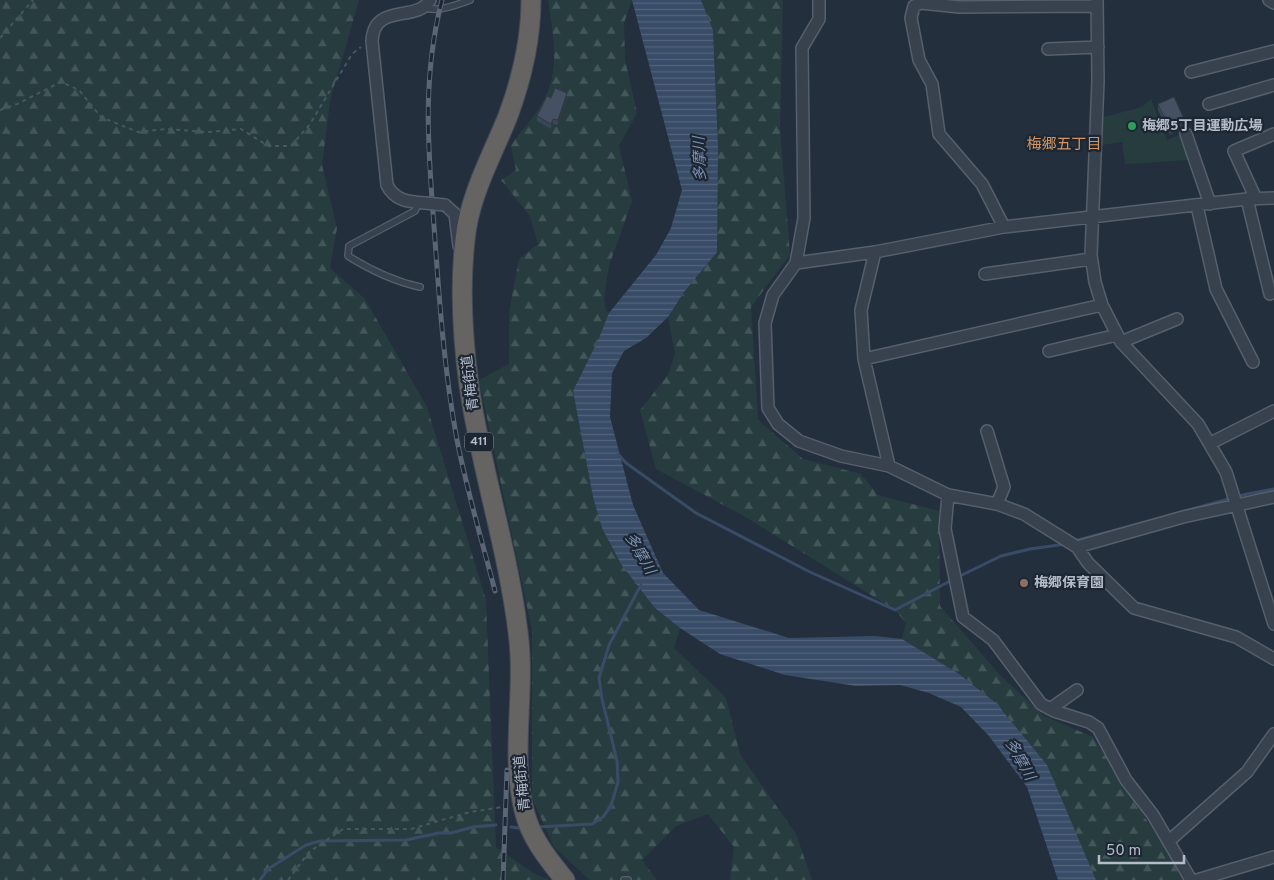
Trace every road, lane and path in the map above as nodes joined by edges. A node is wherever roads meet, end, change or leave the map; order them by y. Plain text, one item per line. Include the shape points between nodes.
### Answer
1 (33, 0) edge
2 (470, 0) edge
3 (531, 0) edge
4 (819, 0) edge
5 (1269, 0) edge
6 (1097, 3) edge
7 (1274, 3) edge
8 (427, 4) edge
9 (372, 37) junction
10 (0, 38) edge
11 (1098, 47) junction
12 (1048, 49) dead end
13 (1274, 51) edge
14 (1191, 72) dead end
15 (1274, 84) edge
16 (1209, 104) dead end
17 (0, 110) edge
18 (1186, 134) dead end
19 (1274, 134) edge
20 (1274, 198) edge
21 (1252, 199) junction
22 (422, 202) junction
23 (1210, 204) junction
24 (1197, 206) junction
25 (1092, 218) junction
26 (1004, 227) junction
27 (875, 252) junction
28 (1092, 259) junction
29 (796, 263) junction
30 (463, 264) junction
31 (985, 274) dead end
32 (420, 287) dead end
33 (1270, 294) dead end
34 (1102, 305) junction
35 (1177, 319) dead end
36 (1119, 339) junction
37 (1049, 351) dead end
38 (864, 359) junction
39 (1253, 362) dead end
40 (1274, 411) edge
41 (987, 431) dead end
42 (1211, 442) junction
43 (889, 466) junction
44 (948, 495) junction
45 (1274, 497) edge
46 (997, 504) junction
47 (1237, 506) junction
48 (1077, 547) junction
49 (1274, 624) edge
50 (1274, 659) edge
51 (1077, 690) dead end
52 (1050, 710) junction
53 (1274, 734) edge
54 (524, 810) junction
55 (1168, 841) junction
56 (1274, 857) edge
57 (288, 880) edge
58 (565, 880) edge
59 (624, 880) edge
60 (628, 880) edge
61 (1192, 880) edge
62 (1197, 880) edge

1 - 10 path
2 - 8 lane via 435,9
3 - 30 highway, 青梅街道 / 411 via 522,76 471,209
4 - 29 street via 819,19 802,48 804,218
5 - 7 street
6 - 11 street
6 - 26 street via 959,7 921,3 914,6 911,18 919,60 932,84 939,134 982,184
8 - 9 street via 382,20 374,28
9 - 17 path via 352,54 310,124 291,146 268,146 241,129 138,132 101,117 79,90 61,82
9 - 22 street via 387,186 400,199
11 - 12 street
11 - 25 street
13 - 14 street
15 - 16 street
18 - 23 street
19 - 21 street via 1234,151
20 - 21 street
21 - 23 street
21 - 33 street
22 - 30 street, bridge via 445,205 455,214
22 - 32 lane via 415,211 349,246 348,256 372,272
23 - 24 street
24 - 25 street
24 - 39 street via 1216,289
25 - 26 street
25 - 28 street
26 - 27 street
27 - 29 street
27 - 38 street via 861,310
28 - 31 street
28 - 34 street
29 - 43 street via 773,295 765,323 768,408 778,424 798,441 841,456
30 - 54 highway, 青梅街道 / 411 via 470,386 477,433 509,575 522,667 518,731
34 - 36 street
34 - 38 street
35 - 36 street
36 - 37 street
36 - 42 street
38 - 43 street
40 - 42 street
41 - 46 street via 1004,487
42 - 47 street via 1226,472
43 - 44 street
44 - 46 street
44 - 52 street via 945,529 963,616 993,640 1041,704
45 - 47 street
46 - 48 street via 1024,514
47 - 48 street via 1204,511
47 - 49 street
48 - 50 street via 1088,563 1134,608 1236,637
51 - 52 street
52 - 55 street via 1098,728 1126,780 1153,814
53 - 55 street via 1247,772
54 - 57 path via 505,805 411,829 343,829 309,852
54 - 58 highway, 青梅街道 / 411 via 539,845
55 - 61 street
56 - 62 street
59 - 60 lane

